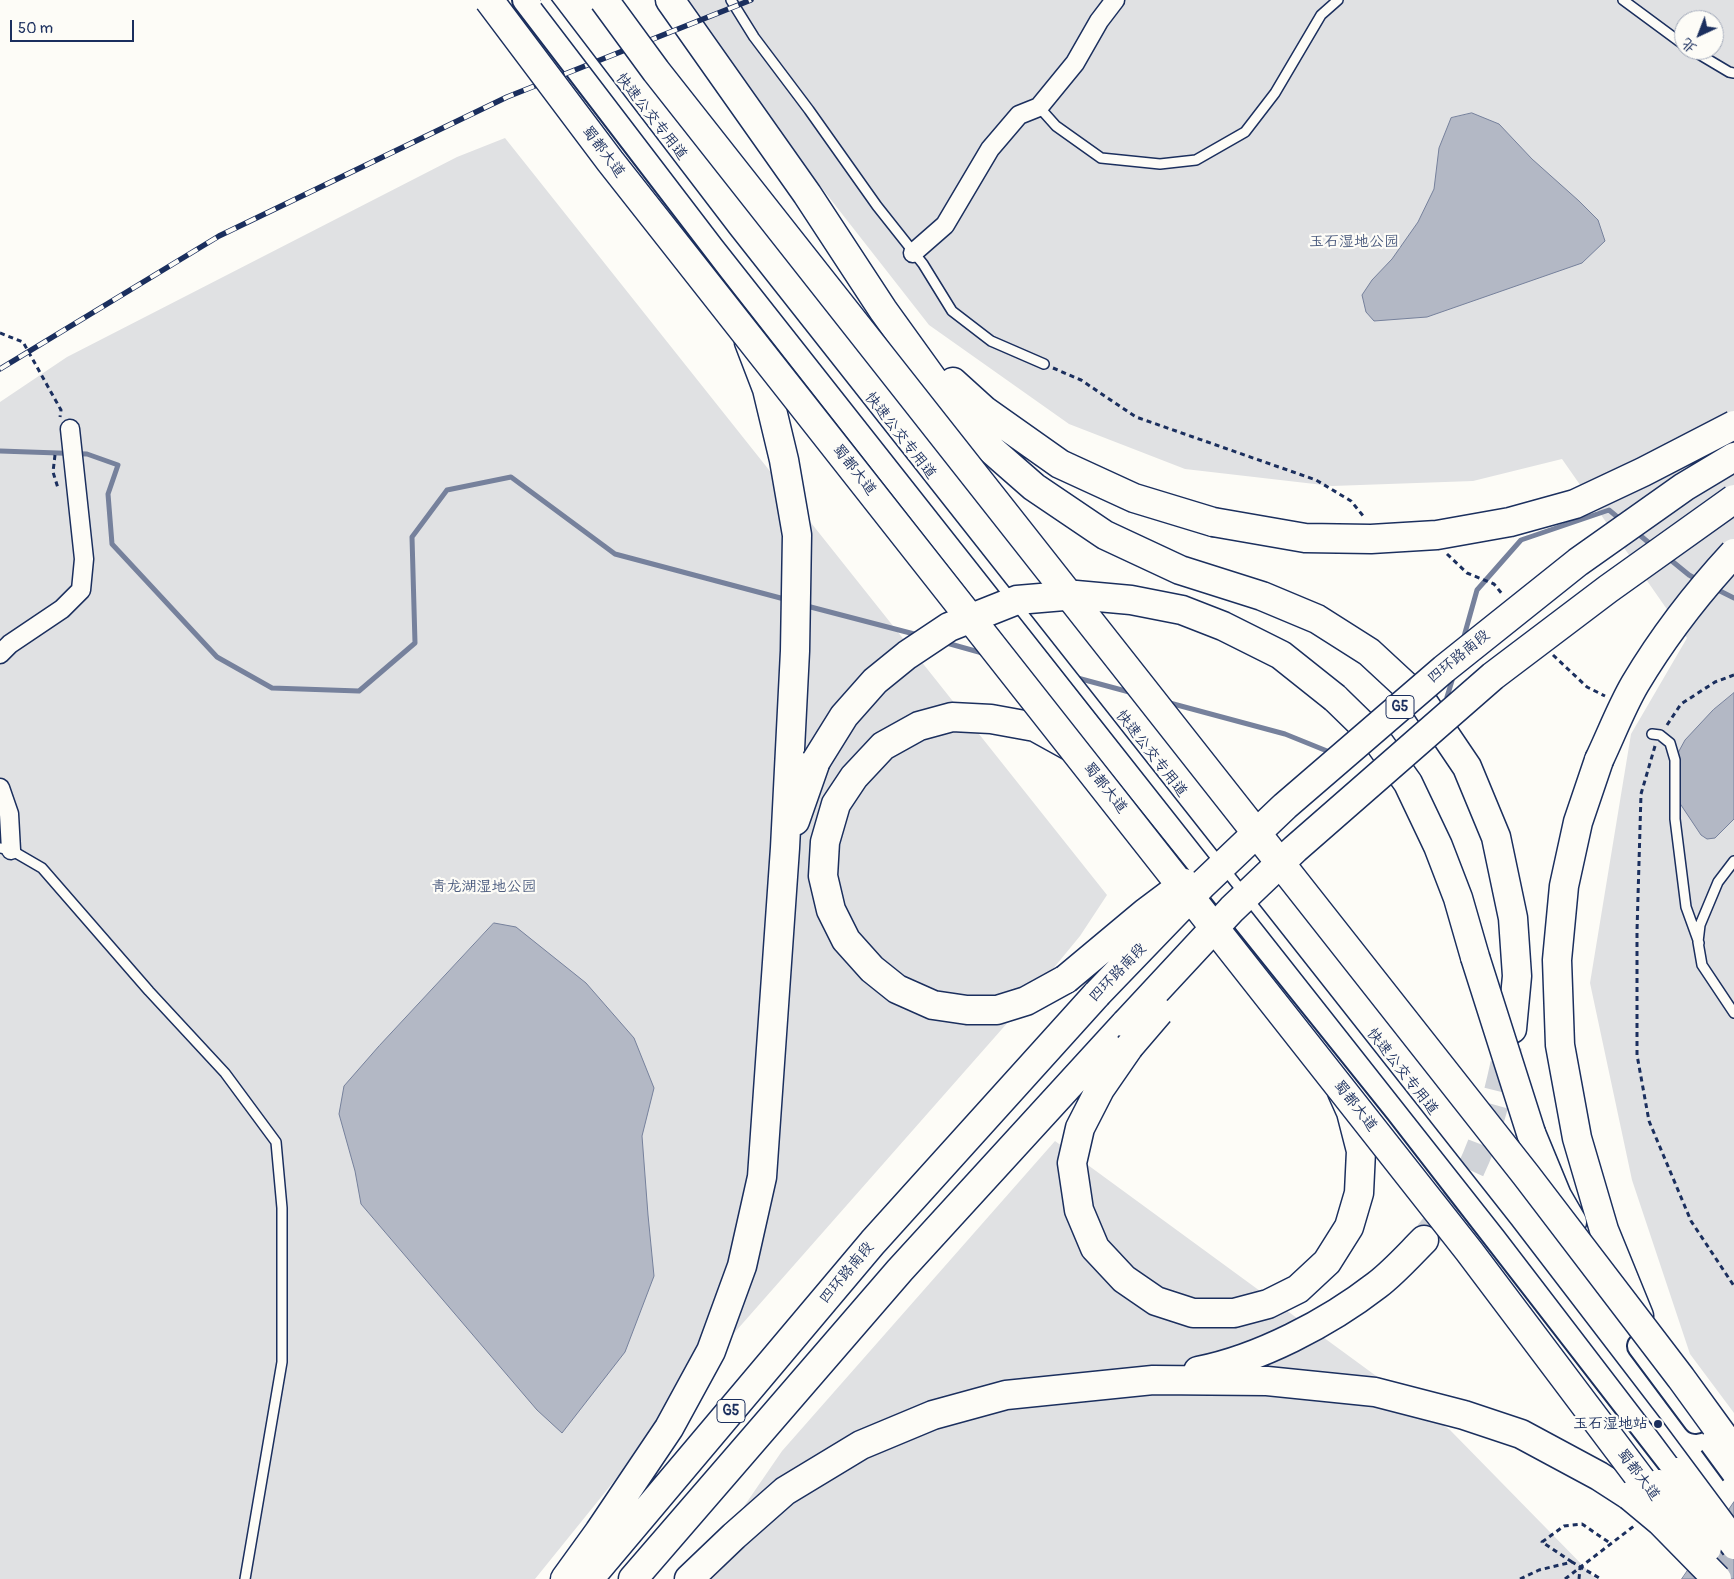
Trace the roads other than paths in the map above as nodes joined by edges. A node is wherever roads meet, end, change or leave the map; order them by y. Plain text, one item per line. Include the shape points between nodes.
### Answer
1 (489, 0) edge
2 (498, 0) edge
3 (525, 0) edge
4 (545, 0) edge
5 (590, 0) edge
6 (604, 0) edge
7 (670, 0) edge
8 (731, 0) edge
9 (1115, 0) edge
10 (1338, 0) edge
11 (1624, 0) edge
12 (1674, 38) edge
13 (1709, 60) edge
14 (1734, 73) edge
15 (1039, 108) junction
16 (913, 253) junction
17 (728, 290) junction
18 (883, 310) junction
19 (1044, 364) road end
20 (1734, 425) edge
21 (64, 427) road end
22 (1734, 457) edge
23 (1734, 499) edge
24 (1734, 553) edge
25 (0, 654) edge
26 (1656, 735) road end
27 (1091, 756) junction
28 (0, 788) edge
29 (1285, 806) junction
30 (785, 848) junction
31 (5, 849) edge
32 (1734, 861) edge
33 (1699, 943) junction
34 (1734, 1013) edge
35 (1512, 1029) tunnel mouth
36 (1128, 1035) junction
37 (1330, 1063) junction
38 (1424, 1240) tunnel mouth
39 (1639, 1318) junction
40 (1153, 1380) junction
41 (1726, 1443) edge
42 (1734, 1473) edge
43 (1667, 1477) junction
44 (1734, 1526) edge
45 (1734, 1547) edge
46 (245, 1579) edge
47 (565, 1579) edge
48 (589, 1579) edge
49 (633, 1579) edge
50 (689, 1579) edge
51 (1716, 1579) edge
52 (1730, 1579) edge

1 - 51 highway, 蜀都大道, bridge via 616,169 1469,1251
2 - 17 highway
3 - 43 main road via 1064,694 1404,1119
4 - 44 lane, 快速公交专用道, bridge via 726,237 1507,1227
5 - 41 main road via 746,207 1587,1275
6 - 41 highway, bridge via 656,71 1526,1175 1681,1378
7 - 18 highway
8 - 16 lane via 754,37
9 - 15 street via 1075,63
10 - 15 lane via 1321,15 1275,92 1245,132 1196,160 1160,164 1101,158 1056,126
11 - 12 lane
13 - 14 lane
15 - 16 street via 1020,115 990,149 945,225
16 - 19 lane via 952,312 991,341
17 - 27 highway
17 - 30 highway via 767,389 797,535 796,651
18 - 20 highway, bridge via 984,411 1060,464 1134,498 1213,522 1305,538 1372,539 1437,535 1510,522 1575,504
18 - 35 highway via 937,385 986,445 1034,487 1105,535 1138,551 1180,570 1262,596 1317,619 1369,652 1423,702 1467,767 1496,838 1513,918 1517,976
21 - 25 street via 77,487 84,558 81,590 62,609
22 - 29 highway, 四环路南段 / G5, bridge via 1684,487 1578,562 1444,669
23 - 36 highway, G5, bridge via 1493,676 1295,849 1232,908
24 - 39 highway, bridge via 1706,582 1634,685 1599,760 1578,822 1564,886 1557,960 1560,1045 1577,1138 1604,1230
26 - 33 lane via 1670,743 1675,760 1675,819 1686,907
27 - 29 highway, bridge via 1035,727 992,719 952,717 919,726 883,746 854,777 836,804 825,842 823,876 831,910 846,940 872,969 897,990 933,1005 997,1010 1026,1001 1066,979 1145,913
27 - 37 highway
28 - 31 street via 9,814
29 - 48 highway, 四环路南段 / G5, bridge via 1203,884 1098,994 873,1242
30 - 39 highway, bridge via 816,761 844,716 875,681 949,627 1017,600 1076,595 1131,600 1182,610 1281,655 1335,698 1375,737 1408,783 1458,898 1531,1133 1557,1196 1588,1251
30 - 47 highway via 762,1178 742,1266 711,1351 669,1428
31 - 46 lane via 42,868 225,1073 276,1142 282,1208 282,1362
32 - 33 lane via 1718,882 1700,925
33 - 34 lane via 1702,965
36 - 37 highway via 1080,1128 1072,1163 1079,1210 1095,1248 1124,1279 1156,1302 1193,1313 1234,1313 1268,1304 1298,1289 1327,1262 1349,1227 1359,1194 1361,1151 1351,1112
36 - 49 highway, G5 via 900,1270
37 - 43 highway
38 - 40 highway via 1379,1284 1319,1324 1257,1354 1212,1368
39 - 41 highway
40 - 50 highway via 1006,1395 933,1415 861,1445 785,1491
40 - 51 highway, bridge via 1267,1381 1375,1392 1464,1415 1521,1434 1630,1496 1660,1521
41 - 42 main road, bridge
43 - 45 main road, bridge
43 - 52 highway, bridge

